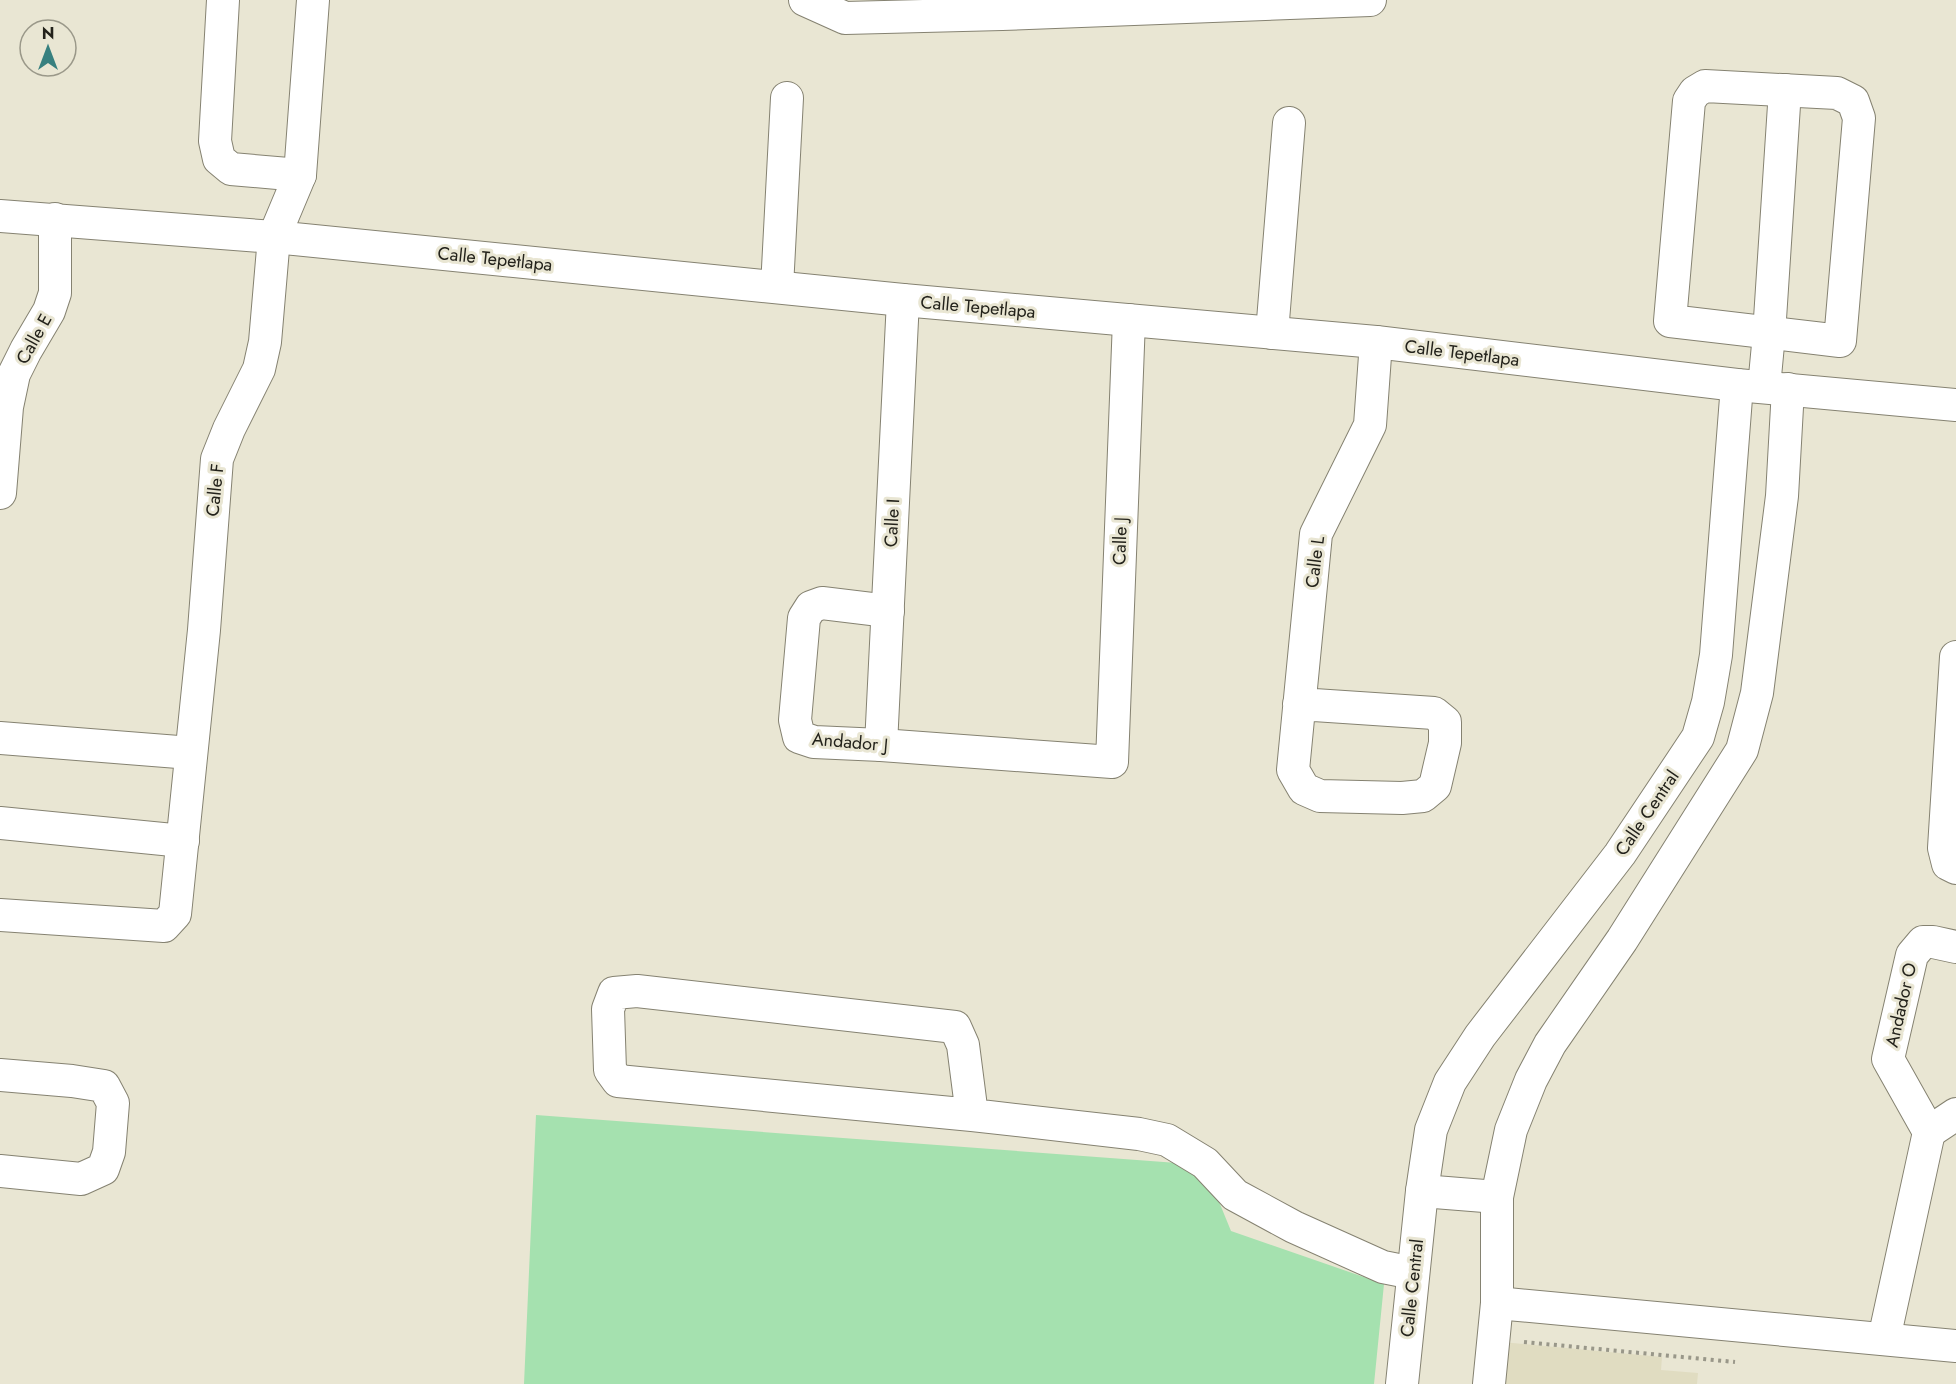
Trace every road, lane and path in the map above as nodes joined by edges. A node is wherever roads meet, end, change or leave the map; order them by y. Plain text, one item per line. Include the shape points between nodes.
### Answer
1 (223, 0) edge
2 (314, 0) edge
3 (805, 0) edge
4 (1370, 0) edge
5 (1785, 90) junction
6 (787, 98) dead end
7 (1289, 123) dead end
8 (300, 175) junction
9 (0, 216) edge
10 (55, 219) junction
11 (274, 237) junction
12 (777, 287) junction
13 (903, 300) junction
14 (1129, 320) junction
15 (1272, 333) junction
16 (1769, 334) junction
17 (1376, 342) junction
18 (1763, 387) junction
19 (1956, 405) edge
20 (0, 493) edge
21 (888, 611) junction
22 (1956, 657) edge
23 (1299, 704) junction
24 (0, 738) edge
25 (881, 745) junction
26 (191, 753) junction
27 (1112, 762) joint
28 (0, 823) edge
29 (183, 841) junction
30 (1952, 866) edge
31 (0, 915) edge
32 (1956, 946) edge
33 (0, 1075) edge
34 (1956, 1114) edge
35 (972, 1115) junction
36 (1929, 1132) junction
37 (0, 1171) edge
38 (1422, 1191) junction
39 (1497, 1197) junction
40 (1413, 1273) junction
41 (1497, 1303) junction
42 (1493, 1339) junction
43 (1884, 1340) junction
44 (1956, 1346) edge
45 (1736, 1362) dead end
46 (1402, 1384) edge
47 (1489, 1384) edge

1 - 8 street via 215,141 219,159 231,169
2 - 8 street, Calle F
3 - 4 street via 845,18
5 - 16 street
5 - 16 street via 1837,93 1853,101 1859,118 1840,341
5 - 16 street via 1705,86 1689,101 1670,321
6 - 12 street
7 - 15 street
8 - 11 street, Calle F
9 - 10 street, Calle Tepetlapa
10 - 11 street, Calle Tepetlapa
10 - 20 street, Calle E via 54,293 49,312 14,374 7,407
11 - 12 street, Calle Tepetlapa
11 - 26 street, Calle F via 259,369 217,459
12 - 13 street, Calle Tepetlapa
13 - 14 street, Calle Tepetlapa
13 - 21 street, Calle I
14 - 15 street, Calle Tepetlapa
14 - 27 street, Calle J
15 - 17 street, Calle Tepetlapa
16 - 18 street
17 - 18 street, Calle Tepetlapa
17 - 23 street, Calle L via 1370,425 1316,534
18 - 19 street, Calle Tepetlapa
18 - 38 street, Calle Central via 1708,702 1698,738 1620,854 1480,1036 1450,1082 1431,1130
18 - 39 street via 1782,496 1756,693 1742,750 1551,1044 1511,1131
21 - 25 street, Calle I
21 - 25 street, Andador J via 822,603 811,607 804,618 795,720 799,737 814,742
22 - 30 street via 1944,848
23 - 23 street, Calle L via 1293,770 1304,789 1320,796 1402,798 1423,796 1435,786 1445,743 1445,722 1434,713
24 - 26 street
25 - 27 street, Andador J
26 - 29 street, Calle F
28 - 29 street
29 - 31 street, Calle F via 175,914 165,926
32 - 36 street, Andador O via 1923,942 1912,955 1888,1059
33 - 37 street via 104,1086 113,1103 109,1152 103,1169 81,1179
34 - 36 street
35 - 35 street via 618,1081 609,1070 608,1009 614,993 637,991 955,1027 963,1045
35 - 40 street via 1167,1140 1205,1163 1235,1196 1383,1267
36 - 43 street
38 - 39 street
38 - 40 street, Calle Central
39 - 41 street
40 - 46 street, Calle Central
41 - 42 street
41 - 43 street
42 - 45 path
42 - 47 street
43 - 44 street

